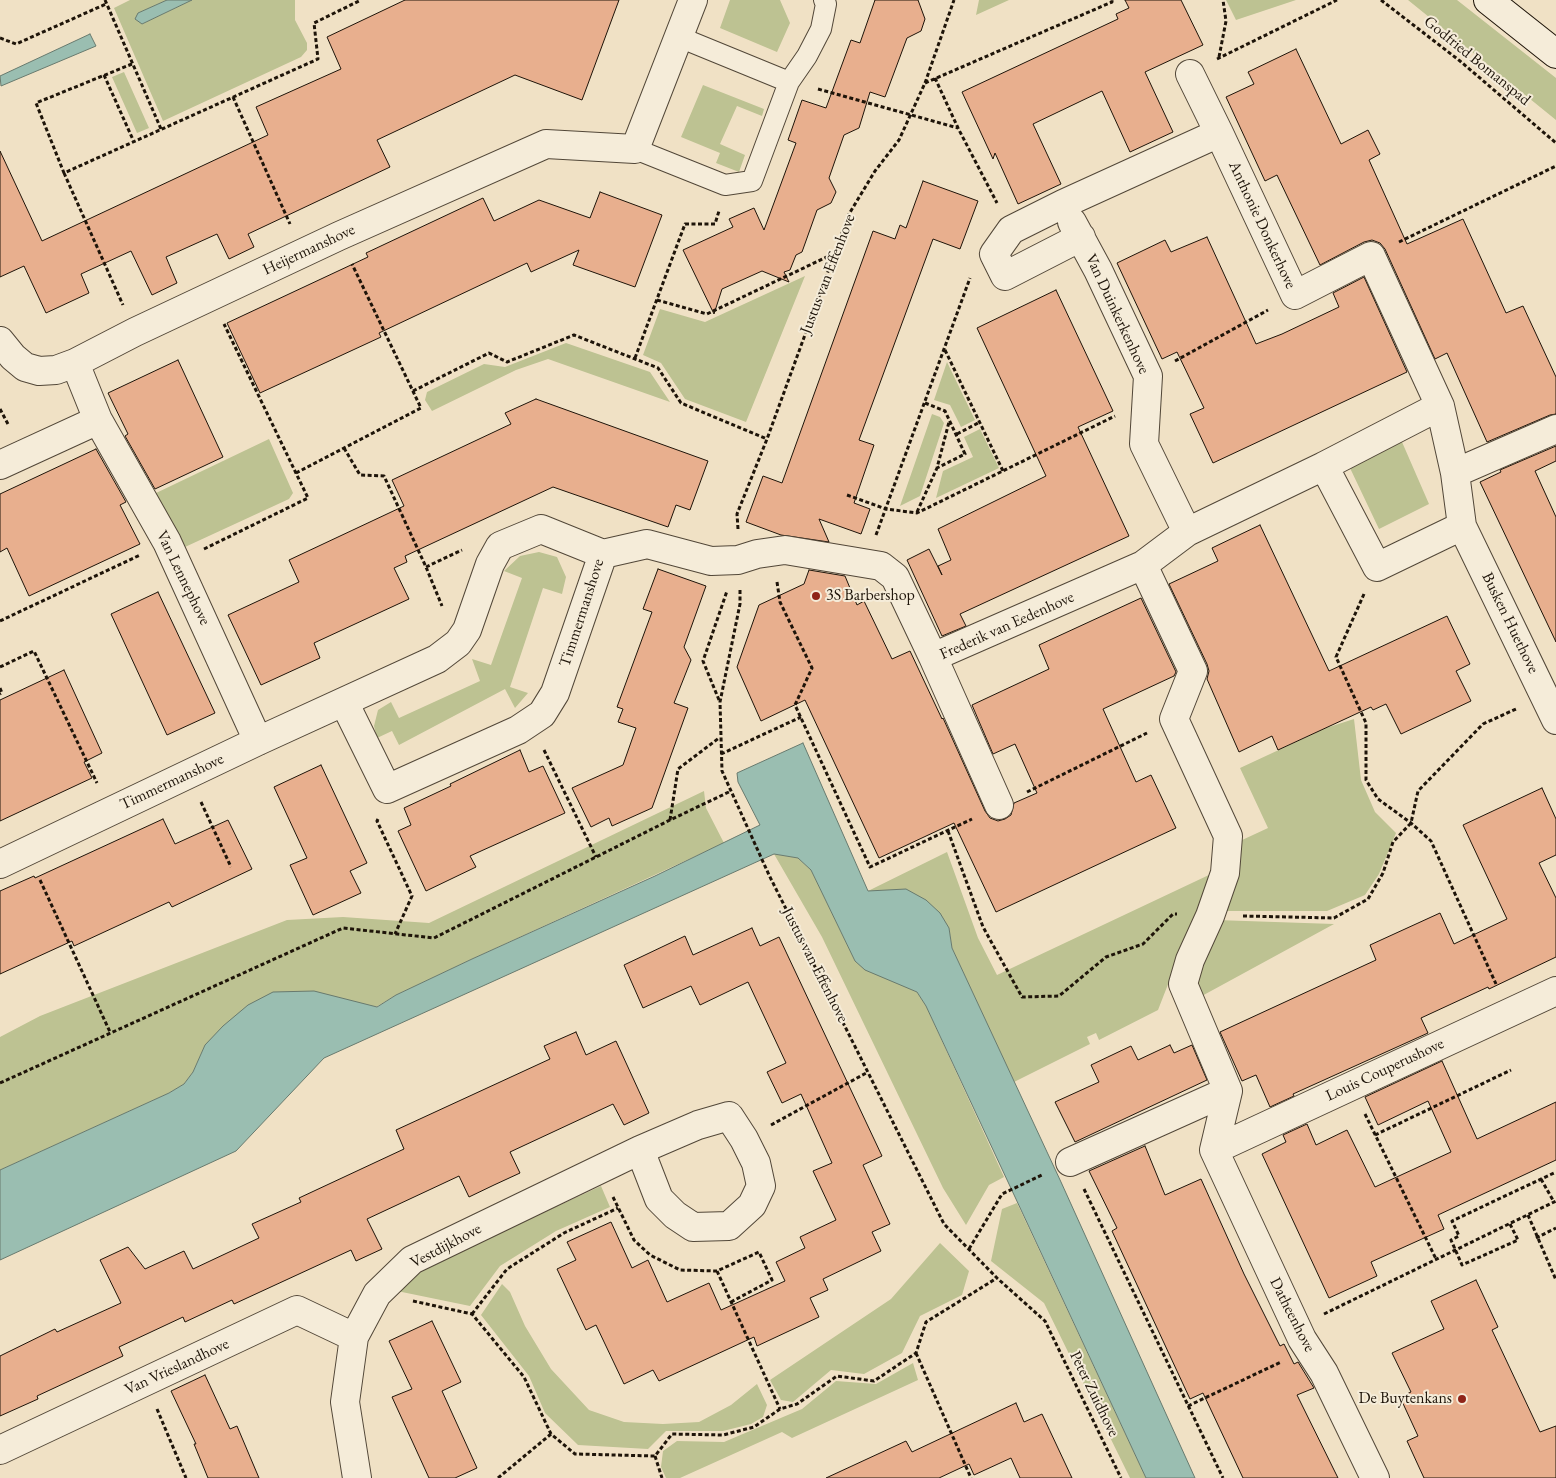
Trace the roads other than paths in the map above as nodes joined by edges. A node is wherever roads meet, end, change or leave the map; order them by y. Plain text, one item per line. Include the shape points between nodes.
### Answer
1 (692, 0) edge
2 (824, 0) edge
3 (1488, 0) edge
4 (680, 37) junction
5 (1556, 54) edge
6 (1190, 74) road end
7 (790, 81) junction
8 (1219, 133) junction
9 (635, 149) junction
10 (1063, 204) junction
11 (1081, 237) junction
12 (1370, 256) joint
13 (0, 341) edge
14 (75, 363) junction
15 (1440, 406) junction
16 (98, 420) junction
17 (1556, 429) edge
18 (0, 465) edge
19 (1324, 466) junction
20 (1455, 473) junction
21 (1462, 526) junction
22 (1187, 532) junction
23 (603, 554) junction
24 (1143, 565) junction
25 (933, 657) junction
26 (344, 702) junction
27 (1556, 720) edge
28 (258, 741) junction
29 (1000, 805) dead end
30 (0, 864) edge
31 (1556, 990) edge
32 (1228, 1091) junction
33 (640, 1150) junction
34 (1214, 1150) junction
35 (1070, 1162) road end
36 (354, 1337) junction
37 (0, 1450) edge
38 (357, 1478) edge
39 (1375, 1478) edge

1 - 4 street
2 - 7 lane via 821,29
3 - 5 street
4 - 7 lane
4 - 9 street
6 - 8 street
7 - 9 lane, Heijermanshove via 752,181 725,185
8 - 10 street
8 - 12 street, Anthonie Donkerhove via 1295,295
9 - 14 street, Heijermanshove via 546,144 338,236
10 - 11 street, Van Duinkerkenhove
10 - 11 street, Van Duinkerkenhove via 1012,230 994,254 1005,276
11 - 22 street, Van Duinkerkenhove via 1098,270 1146,389 1144,444
12 - 15 street, Busken Huethove
13 - 14 street, Heijermanshove via 25,367 39,371 56,370
14 - 16 street, Van Lennephove
15 - 19 street
15 - 20 street, Busken Huethove
16 - 18 street
16 - 28 street, Van Lennephove via 172,553
17 - 20 street
19 - 21 street via 1377,567
19 - 22 street
20 - 21 street, Busken Huethove
21 - 27 street, Busken Huethove
22 - 24 street, Frederik van Eedenhove
23 - 25 street via 647,544 711,561 738,560 785,550 881,566 895,577
23 - 26 street, Timmermanshove via 541,529 500,546 490,564 467,630 458,643 437,659
23 - 26 street, Timmermanshove via 556,693 542,714 518,730 387,789
24 - 25 street, Frederik van Eedenhove
24 - 32 street via 1193,670 1174,719 1228,836 1225,873 1183,984
25 - 29 street, Frederik van Eedenhove
26 - 28 street, Timmermanshove
28 - 30 street, Timmermanshove
31 - 34 street, Louis Couperushove
32 - 34 street
32 - 35 street
33 - 33 street, Vestdijkhove via 660,1198 675,1216 693,1227 729,1226 752,1205 761,1186 756,1163 729,1116 698,1125
33 - 36 street, Vestdijkhove via 412,1260 377,1294
34 - 39 street, Datheenhove via 1303,1338 1324,1373
36 - 37 street, Van Vrieslandhove via 296,1310
36 - 38 street, Vestdijkhove via 344,1402

